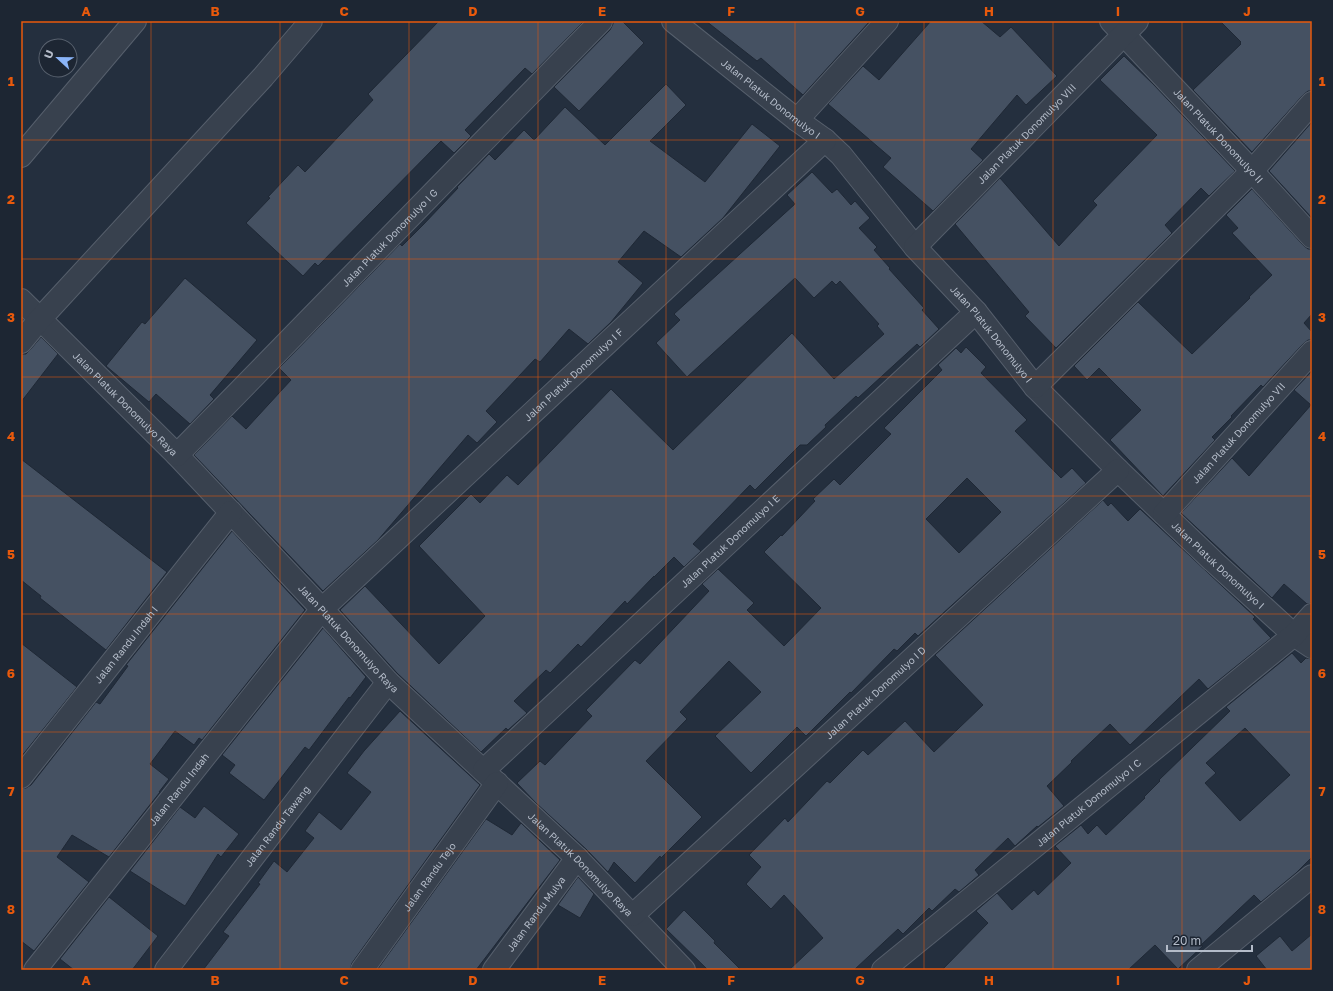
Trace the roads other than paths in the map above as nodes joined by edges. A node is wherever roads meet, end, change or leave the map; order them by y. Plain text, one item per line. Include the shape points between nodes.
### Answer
1 (135, 21) edge
2 (311, 21) edge
3 (601, 21) edge
4 (673, 21) edge
5 (887, 21) edge
6 (1124, 26) edge
7 (1312, 103) edge
8 (797, 120) junction
9 (825, 140) junction
10 (21, 156) edge
11 (1252, 171) junction
12 (1312, 237) edge
13 (915, 246) junction
14 (21, 300) edge
15 (976, 312) junction
16 (40, 319) junction
17 (21, 342) edge
18 (1312, 352) edge
19 (1036, 387) junction
20 (177, 455) junction
21 (1118, 470) junction
22 (231, 512) junction
23 (1164, 514) junction
24 (322, 609) junction
25 (1312, 615) edge
26 (1294, 635) junction
27 (1312, 647) edge
28 (388, 682) junction
29 (490, 776) junction
30 (21, 778) edge
31 (577, 858) junction
32 (1312, 876) edge
33 (633, 915) junction
34 (35, 970) edge
35 (166, 970) edge
36 (362, 970) edge
37 (494, 970) edge
38 (684, 970) edge
39 (883, 970) edge
40 (1198, 970) edge

1 - 10 street
2 - 16 street
3 - 20 street, Jalan Platuk Donomulyo I G
4 - 8 street, Jalan Platuk Donomulyo I
5 - 8 street
6 - 11 street, Jalan Platuk Donomulyo II
6 - 13 street, Jalan Platuk Donomulyo VIII
7 - 11 street
8 - 9 street, Jalan Platuk Donomulyo I
9 - 13 street, Jalan Platuk Donomulyo I via 841,155
9 - 24 street, Jalan Platuk Donomulyo I F
11 - 12 street, Jalan Platuk Donomulyo II
11 - 19 street
13 - 15 street, Jalan Platuk Donomulyo I
14 - 16 street, Jalan Platuk Donomulyo Raya
15 - 19 street, Jalan Platuk Donomulyo I
15 - 29 street, Jalan Platuk Donomulyo I E
16 - 17 street
16 - 20 street, Jalan Platuk Donomulyo Raya
18 - 23 street, Jalan Platuk Donomulyo VII
19 - 21 street, Jalan Platuk Donomulyo I
20 - 22 street, Jalan Platuk Donomulyo Raya
21 - 23 street, Jalan Platuk Donomulyo I
21 - 33 street, Jalan Platuk Donomulyo I D
22 - 24 street, Jalan Platuk Donomulyo Raya
22 - 30 street, Jalan Randu Indah I
23 - 26 street, Jalan Platuk Donomulyo I
24 - 28 street, Jalan Platuk Donomulyo Raya
24 - 34 street, Jalan Randu Indah
25 - 26 street, Jalan Platuk Donomulyo I C
26 - 27 street, Jalan Platuk Donomulyo I
26 - 39 street, Jalan Platuk Donomulyo I C
28 - 29 street, Jalan Platuk Donomulyo Raya
28 - 35 street, Jalan Randu Tawang
29 - 31 street, Jalan Platuk Donomulyo Raya
29 - 36 street, Jalan Randu Tejo
31 - 33 street, Jalan Platuk Donomulyo Raya
31 - 37 street, Jalan Randu Mulya
32 - 40 street
33 - 38 street, Jalan Platuk Donomulyo Raya

